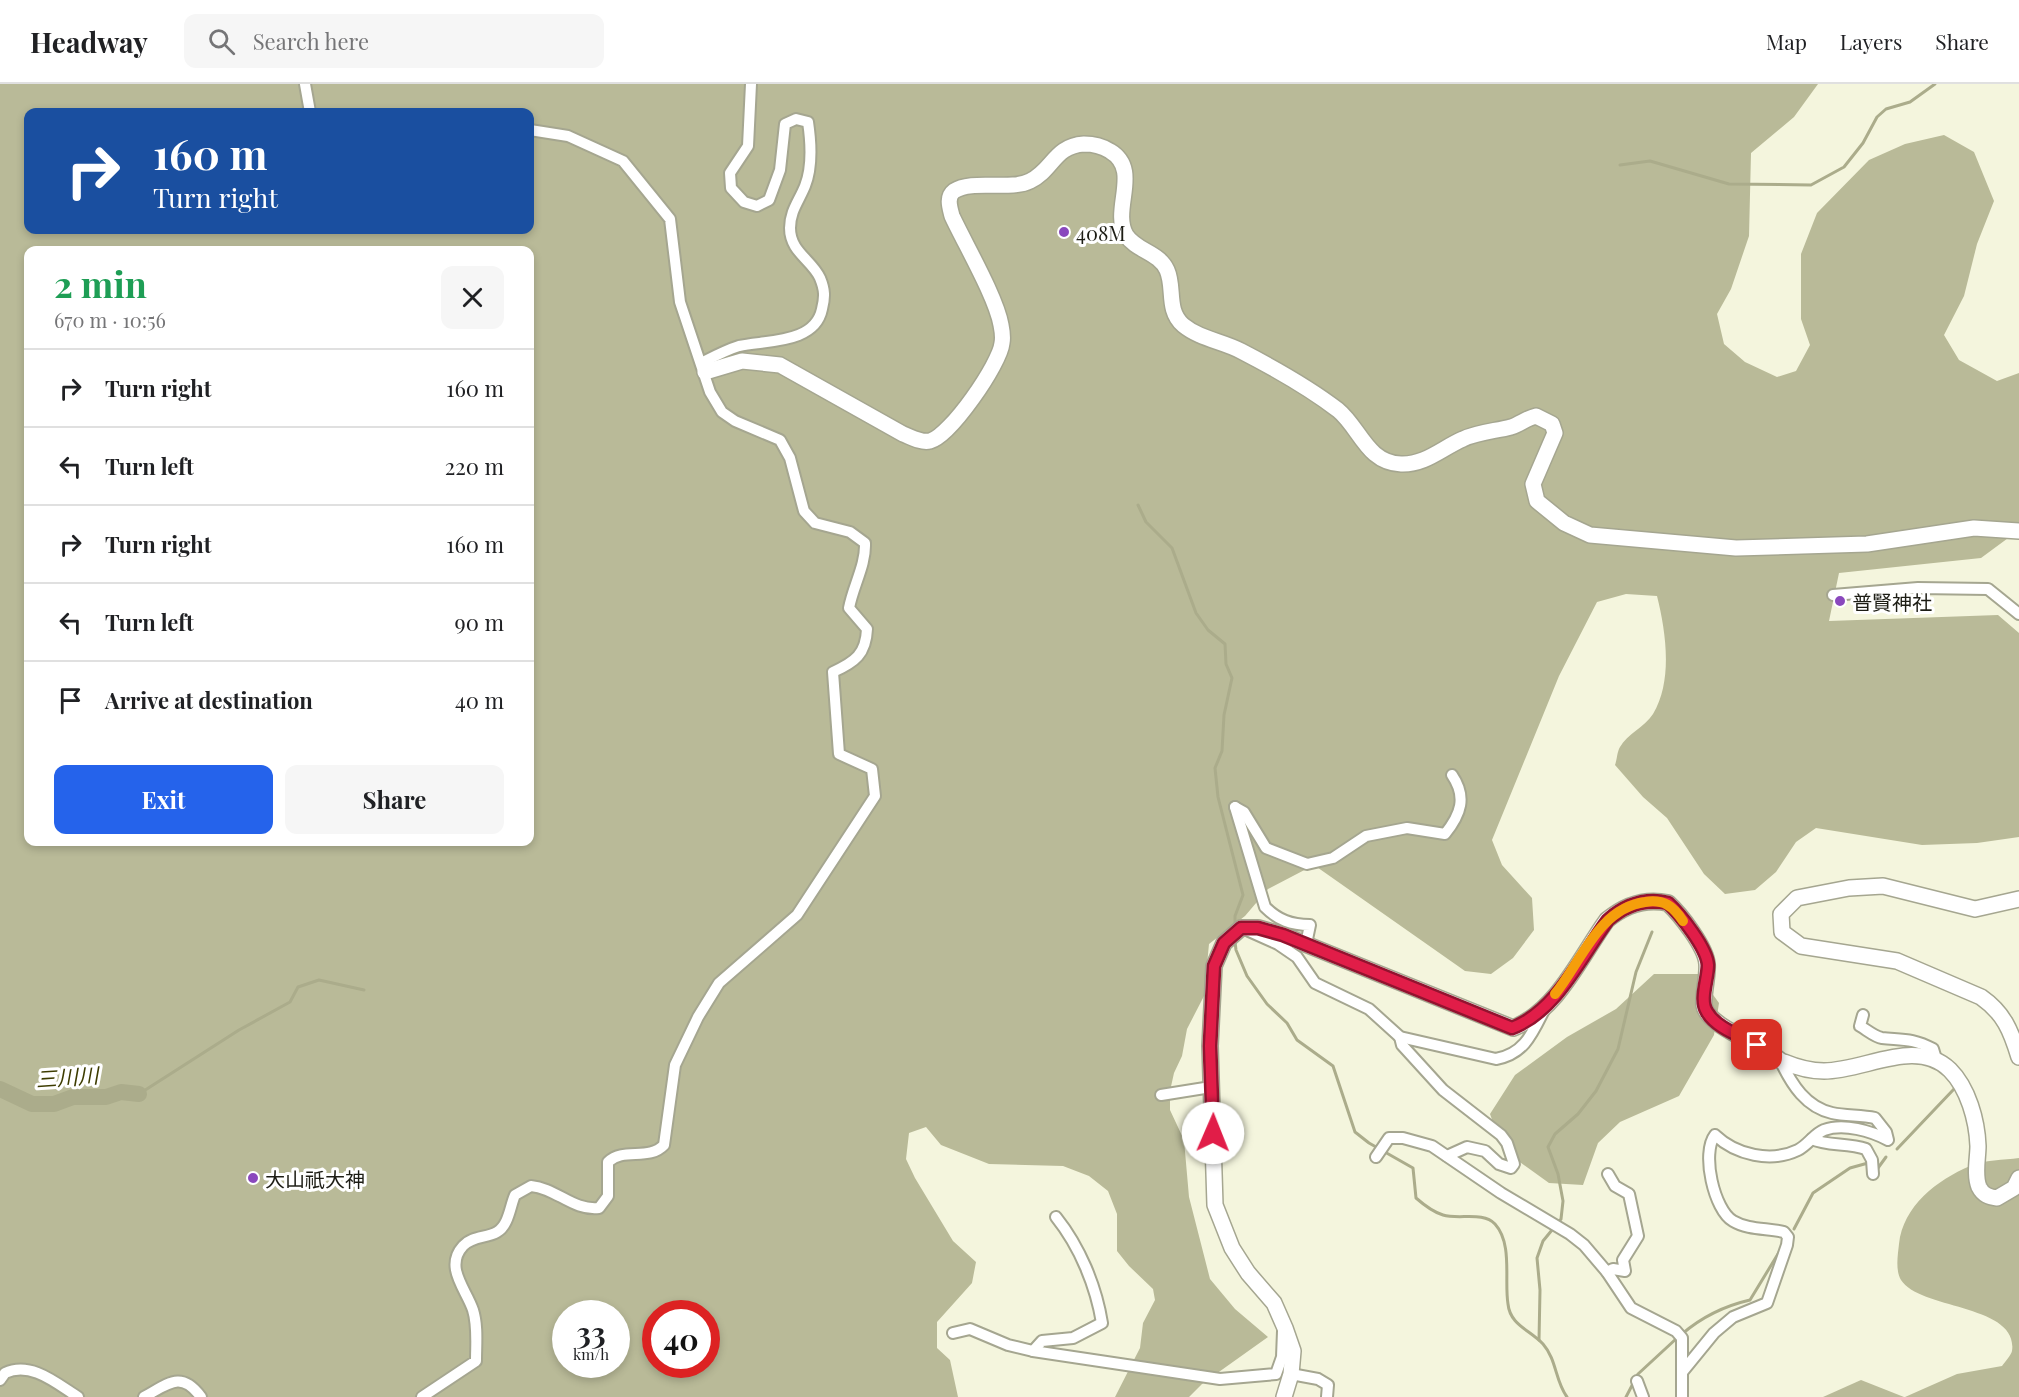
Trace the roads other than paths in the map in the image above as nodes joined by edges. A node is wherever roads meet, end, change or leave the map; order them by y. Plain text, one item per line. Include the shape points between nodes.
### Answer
1 (305, 84) edge
2 (752, 84) edge
3 (309, 108) edge
4 (534, 131) edge
5 (703, 367) junction
6 (2019, 531) edge
7 (1833, 595) dead end
8 (2019, 614) edge
9 (1452, 775) dead end
10 (2019, 899) edge
11 (1241, 928) junction
12 (1306, 944) junction
13 (1547, 1004) junction
14 (1863, 1015) dead end
15 (1401, 1037) junction
16 (2019, 1057) edge
17 (1936, 1059) junction
18 (1780, 1062) junction
19 (1211, 1087) junction
20 (1161, 1095) dead end
21 (1812, 1139) junction
22 (1379, 1151) dead end
23 (1447, 1156) junction
24 (1608, 1174) dead end
25 (1873, 1174) dead end
26 (2019, 1178) edge
27 (1056, 1217) dead end
28 (1607, 1272) junction
29 (1285, 1328) junction
30 (953, 1333) dead end
31 (1033, 1352) junction
32 (1683, 1371) junction
33 (1291, 1374) junction
34 (0, 1380) edge
35 (1636, 1382) dead end
36 (1331, 1396) edge
37 (78, 1397) edge
38 (144, 1397) edge
39 (201, 1397) edge
40 (422, 1397) edge
41 (1284, 1397) edge
42 (1643, 1397) edge
43 (1682, 1397) edge

1 - 3 street
2 - 5 street via 748,146 730,173 731,188 744,202 757,206 769,200 780,170 785,124 796,119 808,122 810,159 806,184 793,207 790,230 796,249 818,274 825,290 824,302 813,327 795,337 737,347
4 - 5 street via 568,136 622,161 670,219 680,302
5 - 6 street via 742,361 780,365 903,434 930,441 950,429 1002,344 995,308 952,216 951,195 967,188 1030,182 1068,146 1088,144 1119,157 1126,174 1125,234 1166,269 1178,320 1197,334 1240,350 1326,402 1345,417 1374,455 1389,462 1402,464 1427,459 1464,438 1512,427 1536,416 1552,424 1555,433 1533,484 1537,501 1564,523 1590,535 1736,548 1867,543 1974,528
5 - 40 street via 710,392 722,412 735,422 780,440 790,458 804,511 815,523 850,532 865,543 866,557 849,608 867,629 866,644 849,665 833,672 834,711 839,754 872,769 875,796 797,915 719,983 698,1017 675,1065 664,1145 658,1151 615,1156 608,1162 608,1196 599,1208 588,1209 531,1186 515,1195 498,1232 464,1244 457,1254 455,1268 473,1310 476,1361
7 - 8 street via 1918,588 1988,589
9 - 12 street via 1462,797 1453,824 1445,834 1407,828 1366,836 1333,858 1307,864 1266,848 1244,812 1234,807 1265,907 1288,923 1310,925
10 - 16 street via 1975,909 1883,886 1849,888 1797,898 1780,920 1786,937 1801,946 1897,961 1981,997 2009,1026
11 - 12 street via 1258,928
11 - 15 street via 1278,944 1297,957 1315,983 1369,1009
11 - 19 street via 1224,943 1214,966
12 - 13 street via 1512,1028 1525,1023
13 - 15 street via 1528,1040 1511,1057 1496,1059
13 - 18 street via 1614,915 1630,905 1668,903 1707,959 1707,1013
14 - 17 street via 1860,1026 1880,1038 1903,1038 1926,1045 1933,1049
15 - 23 street via 1402,1045 1443,1090 1502,1135 1514,1164 1504,1167 1485,1151 1467,1147
17 - 18 street via 1914,1054 1823,1071
17 - 26 street via 1962,1083 1978,1144 1980,1189 1997,1198 2008,1194
18 - 21 street via 1797,1090 1814,1106 1831,1113 1875,1118 1888,1140 1852,1128 1825,1130
19 - 20 street
19 - 29 street via 1215,1206 1232,1248 1274,1304
21 - 25 street via 1820,1144 1849,1143 1866,1149
21 - 32 street via 1798,1150 1757,1155 1736,1151 1715,1135 1711,1141 1709,1166 1724,1214 1741,1225 1784,1232 1788,1237 1767,1303 1733,1317 1714,1333
22 - 23 street via 1389,1138 1403,1138 1432,1146
23 - 28 street via 1584,1245
24 - 28 street via 1615,1186 1629,1194 1638,1236 1623,1260 1625,1271
27 - 31 street via 1071,1236 1087,1271 1102,1323 1073,1338 1042,1341
28 - 32 street via 1631,1308 1679,1334
29 - 31 street via 1282,1357 1274,1375 1220,1379
29 - 33 street via 1293,1351
30 - 31 street via 970,1329
32 - 43 street
33 - 36 street via 1318,1379 1328,1385
33 - 41 street
34 - 37 street via 5,1372 24,1368
35 - 42 street
38 - 39 street via 172,1382 183,1381

